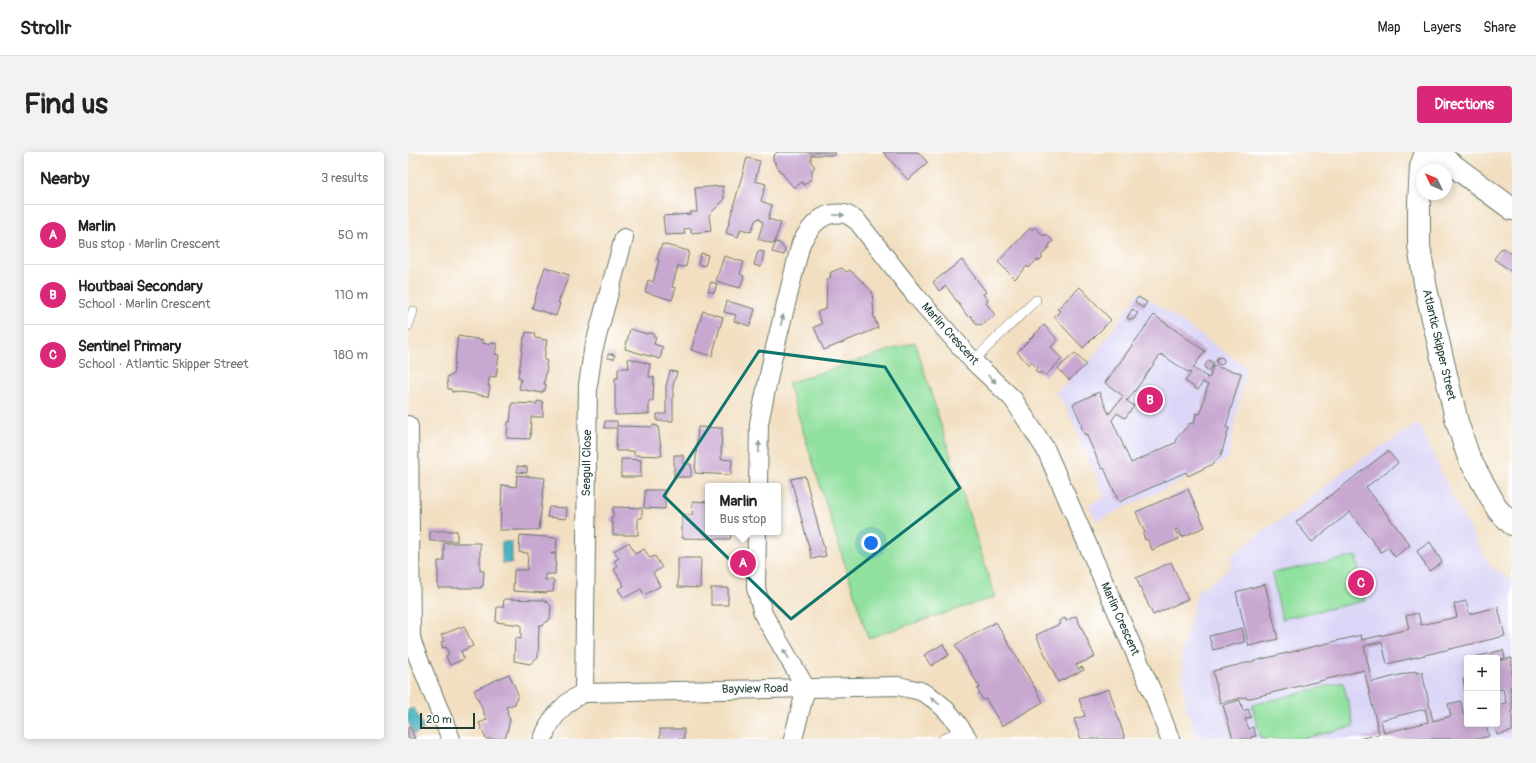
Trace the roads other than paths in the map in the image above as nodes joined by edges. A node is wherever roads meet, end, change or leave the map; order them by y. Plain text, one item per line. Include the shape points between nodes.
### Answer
1 (1426, 152) edge
2 (1435, 152) edge
3 (1512, 209) edge
4 (624, 238) dead end
5 (1036, 300) dead end
6 (413, 311) dead end
7 (408, 326) edge
8 (973, 361) junction
9 (409, 426) edge
10 (758, 483) edge
11 (1507, 514) edge
12 (757, 535) edge
13 (806, 688) junction
14 (584, 692) junction
15 (965, 734) edge
16 (452, 739) edge
17 (543, 739) edge
18 (793, 739) edge
19 (944, 739) edge
20 (1170, 739) edge

1 - 11 street, Atlantic Skipper Street via 1421,167 1419,246 1426,290 1457,422 1469,458
2 - 3 street
4 - 14 street, Seagull Close via 593,351 588,386
5 - 8 lane
6 - 7 lane
10 -> 8 street, Marlin Crescent via 759,423 801,243 810,228 825,215 845,214 858,222 916,296
8 -> 20 street, Marlin Crescent via 1013,399 1046,450 1154,696
9 - 16 street via 411,637
13 -> 12 street via 763,614 756,588
13 - 14 street, Bayview Road
15 -> 13 street, Bayview Road via 956,720 936,700 920,691 899,686
13 - 18 street
14 - 17 street via 574,698 551,722
15 - 19 lane

